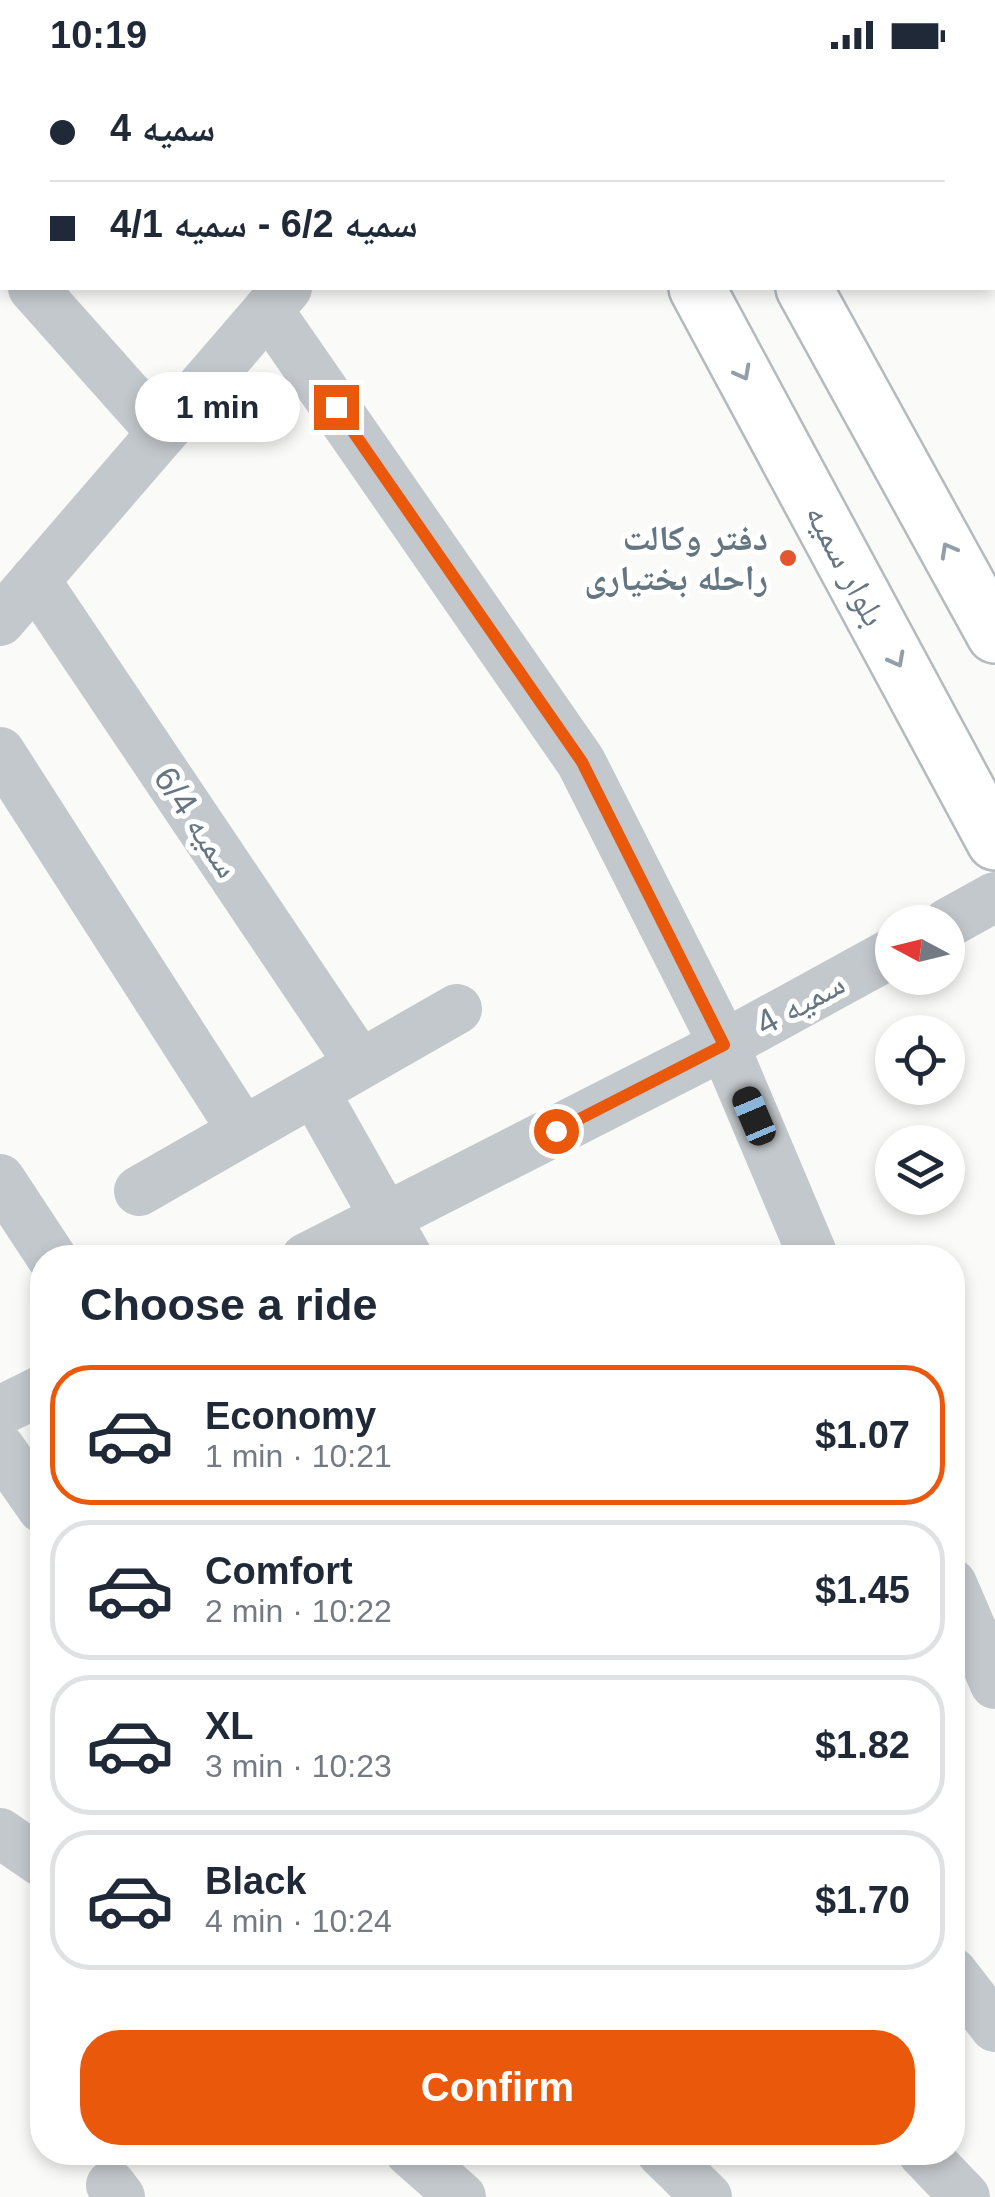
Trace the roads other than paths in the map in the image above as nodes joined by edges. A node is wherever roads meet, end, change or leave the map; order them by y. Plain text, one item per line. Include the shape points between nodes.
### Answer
1 (34, 290) edge
2 (698, 290) edge
3 (805, 290) edge
4 (278, 299) edge
5 (162, 433) junction
6 (35, 580) junction
7 (0, 620) edge
8 (995, 635) edge
9 (0, 752) edge
10 (995, 842) edge
11 (995, 897) edge
12 (965, 914) edge
13 (875, 962) edge
14 (456, 1009) dead end
15 (724, 1045) junction
16 (360, 1064) junction
17 (314, 1090) junction
18 (243, 1132) junction
19 (0, 1179) edge
20 (140, 1190) dead end
21 (397, 1237) edge
22 (43, 1245) edge
23 (362, 1245) edge
24 (809, 1245) edge
25 (30, 1396) edge
26 (0, 1411) edge
27 (0, 1448) edge
28 (30, 1491) edge
29 (965, 1614) edge
30 (995, 1684) edge
31 (0, 1833) edge
32 (30, 1854) edge
33 (965, 1989) edge
34 (995, 2027) edge
35 (425, 2165) edge
36 (675, 2165) edge
37 (935, 2165) edge
38 (461, 2197) edge
39 (707, 2197) edge
40 (966, 2197) edge

1 - 5 street
2 -> 10 main road, بلوار سمیه
8 -> 3 main road
4 - 5 street
4 - 15 street via 582,762
5 - 6 street
6 - 7 street
6 - 16 street, سمیه 6/4
9 - 18 street
11 - 12 street
13 - 15 street, سمیه 4
14 - 16 street
15 - 21 street, سمیه 4
15 - 24 street
16 - 17 street
17 - 18 street
17 - 21 street
18 - 20 street
19 - 22 street
21 - 23 street, سمیه 4
25 - 26 street
27 - 28 street
29 - 30 street
31 - 32 street
33 - 34 street
35 - 38 street
36 - 39 street
37 - 40 street

